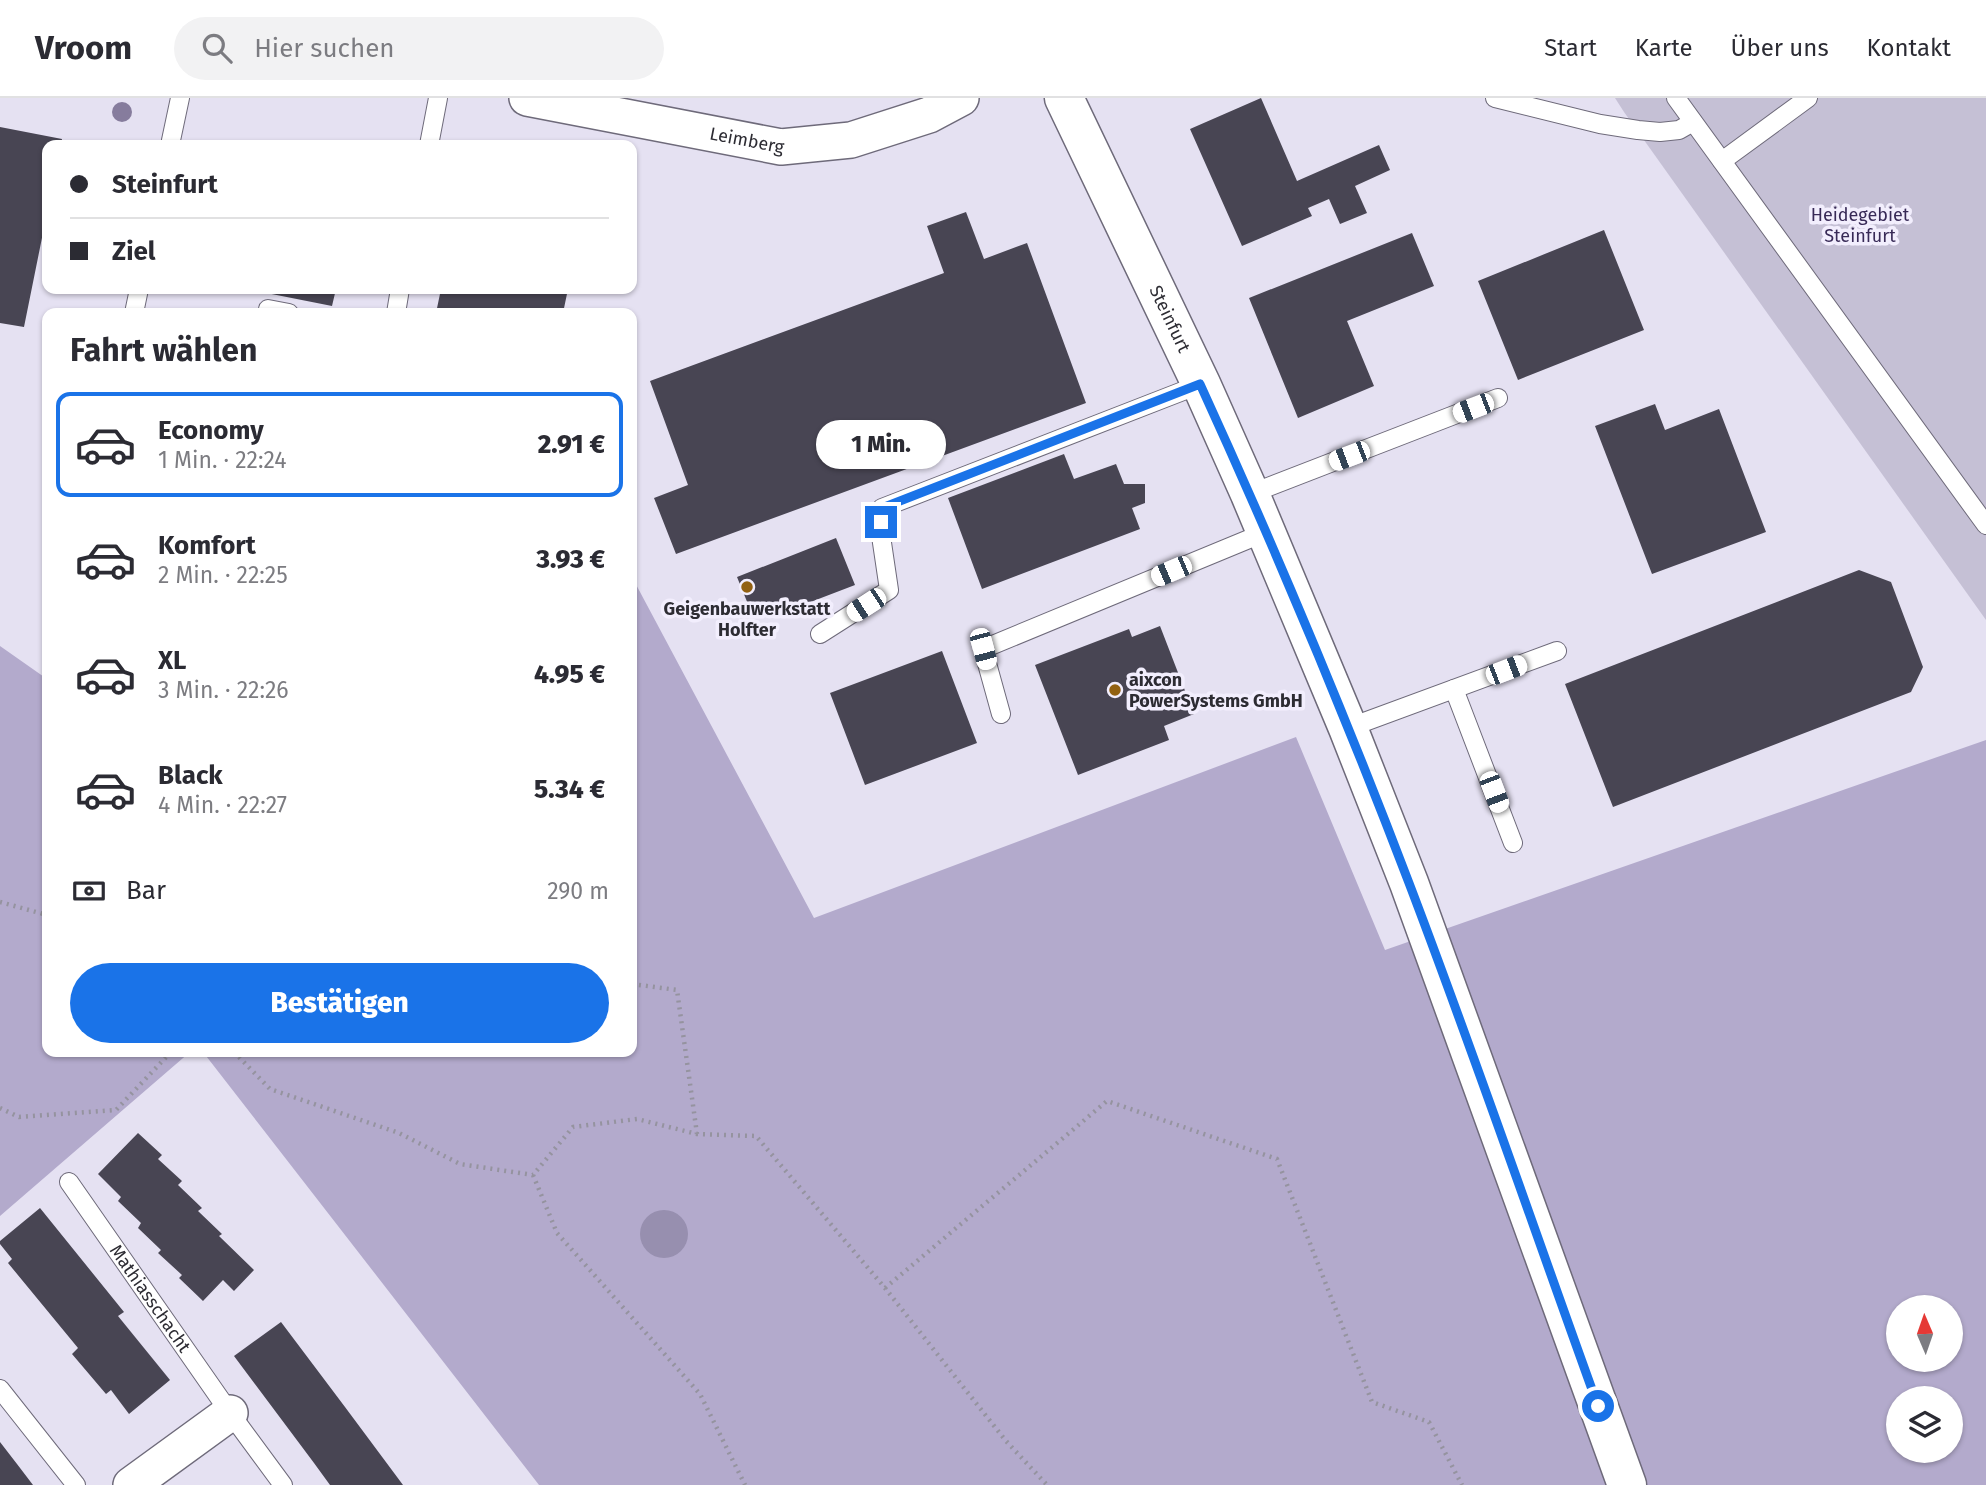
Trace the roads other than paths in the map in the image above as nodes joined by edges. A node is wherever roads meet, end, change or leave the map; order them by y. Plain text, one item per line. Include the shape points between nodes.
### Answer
1 (180, 98) edge
2 (438, 98) edge
3 (527, 98) edge
4 (961, 98) edge
5 (1064, 98) edge
6 (1495, 98) edge
7 (1676, 98) edge
8 (1808, 98) edge
9 (1693, 122) junction
10 (171, 140) edge
11 (430, 140) edge
12 (1722, 161) junction
13 (1200, 384) junction
14 (1498, 398) dead end
15 (1250, 494) junction
16 (1986, 525) edge
17 (1266, 532) junction
18 (820, 634) dead end
19 (1557, 651) dead end
20 (1454, 689) junction
21 (1001, 714) dead end
22 (1348, 728) junction
23 (1513, 843) dead end
24 (69, 1182) dead end
25 (0, 1389) edge
26 (230, 1413) junction
27 (76, 1485) edge
28 (131, 1485) edge
29 (283, 1485) edge
30 (1627, 1485) edge

1 - 10 lane
2 - 11 lane
3 - 4 street, Leimberg via 781,147 851,140 929,115
5 - 13 street, Steinfurt
6 - 9 lane via 1649,131 1679,130
7 - 9 lane
8 - 12 lane
9 - 12 lane
12 - 16 lane
13 - 15 street, Steinfurt
13 - 18 lane via 882,508 889,590
14 - 15 lane
15 - 17 street, Steinfurt
17 - 21 lane via 983,649
17 - 22 street, Steinfurt
19 - 20 lane
20 - 22 lane
20 - 23 lane
22 - 30 street, Steinfurt via 1409,883
24 - 26 lane, Mathiasschacht
25 - 27 lane
26 - 28 street
26 - 29 lane, Mathiasschacht

